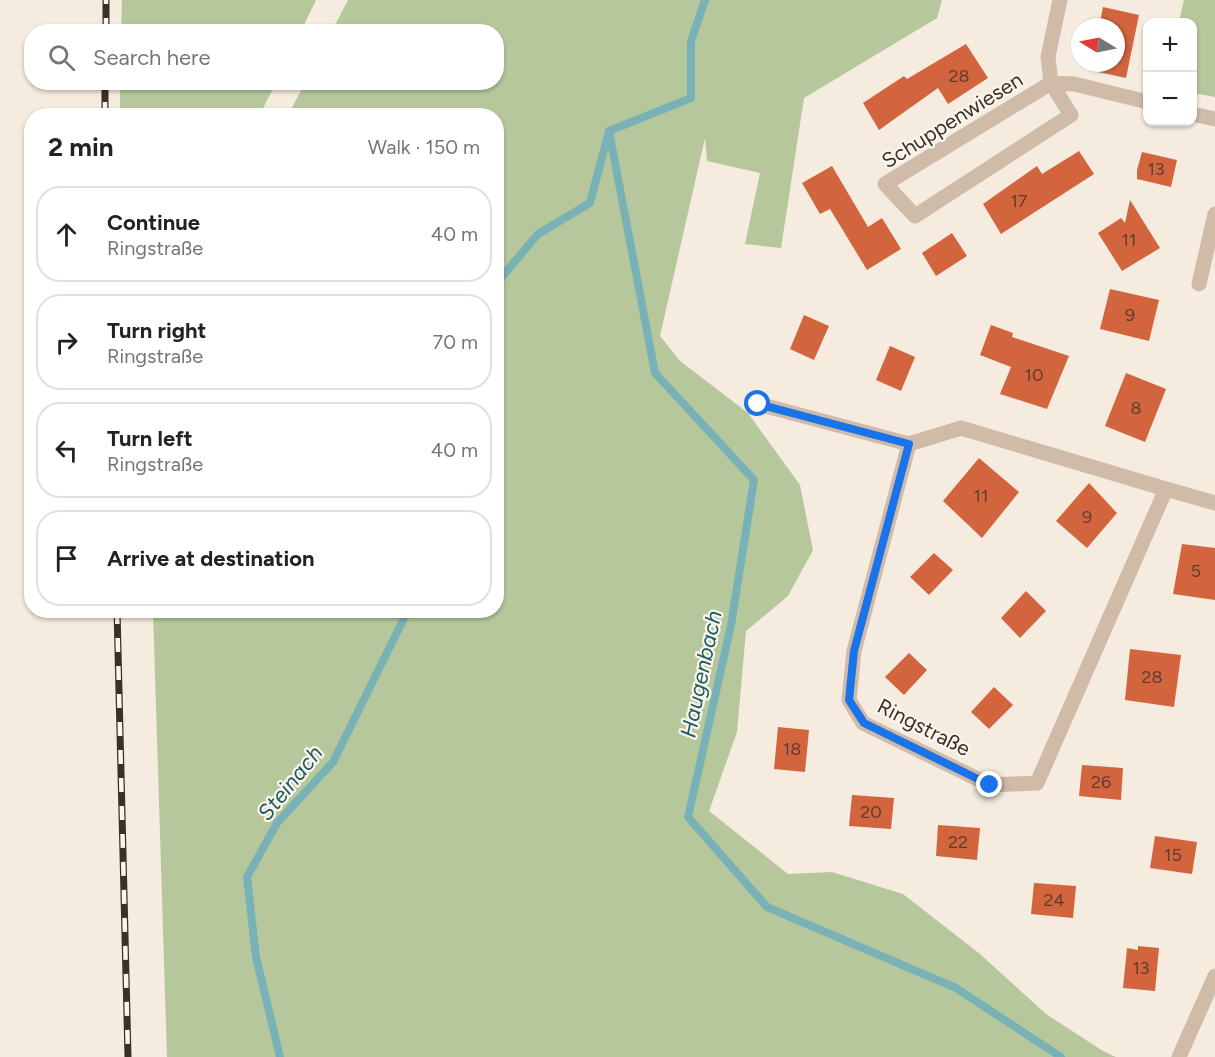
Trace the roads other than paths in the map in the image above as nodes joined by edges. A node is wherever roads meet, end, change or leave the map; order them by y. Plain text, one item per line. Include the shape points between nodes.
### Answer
1 (1060, 0) edge
2 (1051, 83) junction
3 (1143, 101) edge
4 (1197, 115) edge
5 (1215, 120) edge
6 (1215, 214) edge
7 (1199, 284) dead end
8 (758, 404) dead end
9 (909, 444) junction
10 (1166, 489) junction
11 (1215, 503) edge
12 (1215, 976) edge
13 (1182, 1056) edge

1 - 2 street, Schuppenwiesen via 1048,57
2 - 2 street, Schuppenwiesen via 954,142 885,184 915,216 1071,115
2 - 3 street, Schuppenwiesen via 1074,84
4 - 5 street
6 - 7 street
8 - 9 street
9 - 10 street via 961,428
9 - 10 street, Ringstraße via 854,651 849,700 864,723 990,785 1036,783
10 - 11 street
12 - 13 street

